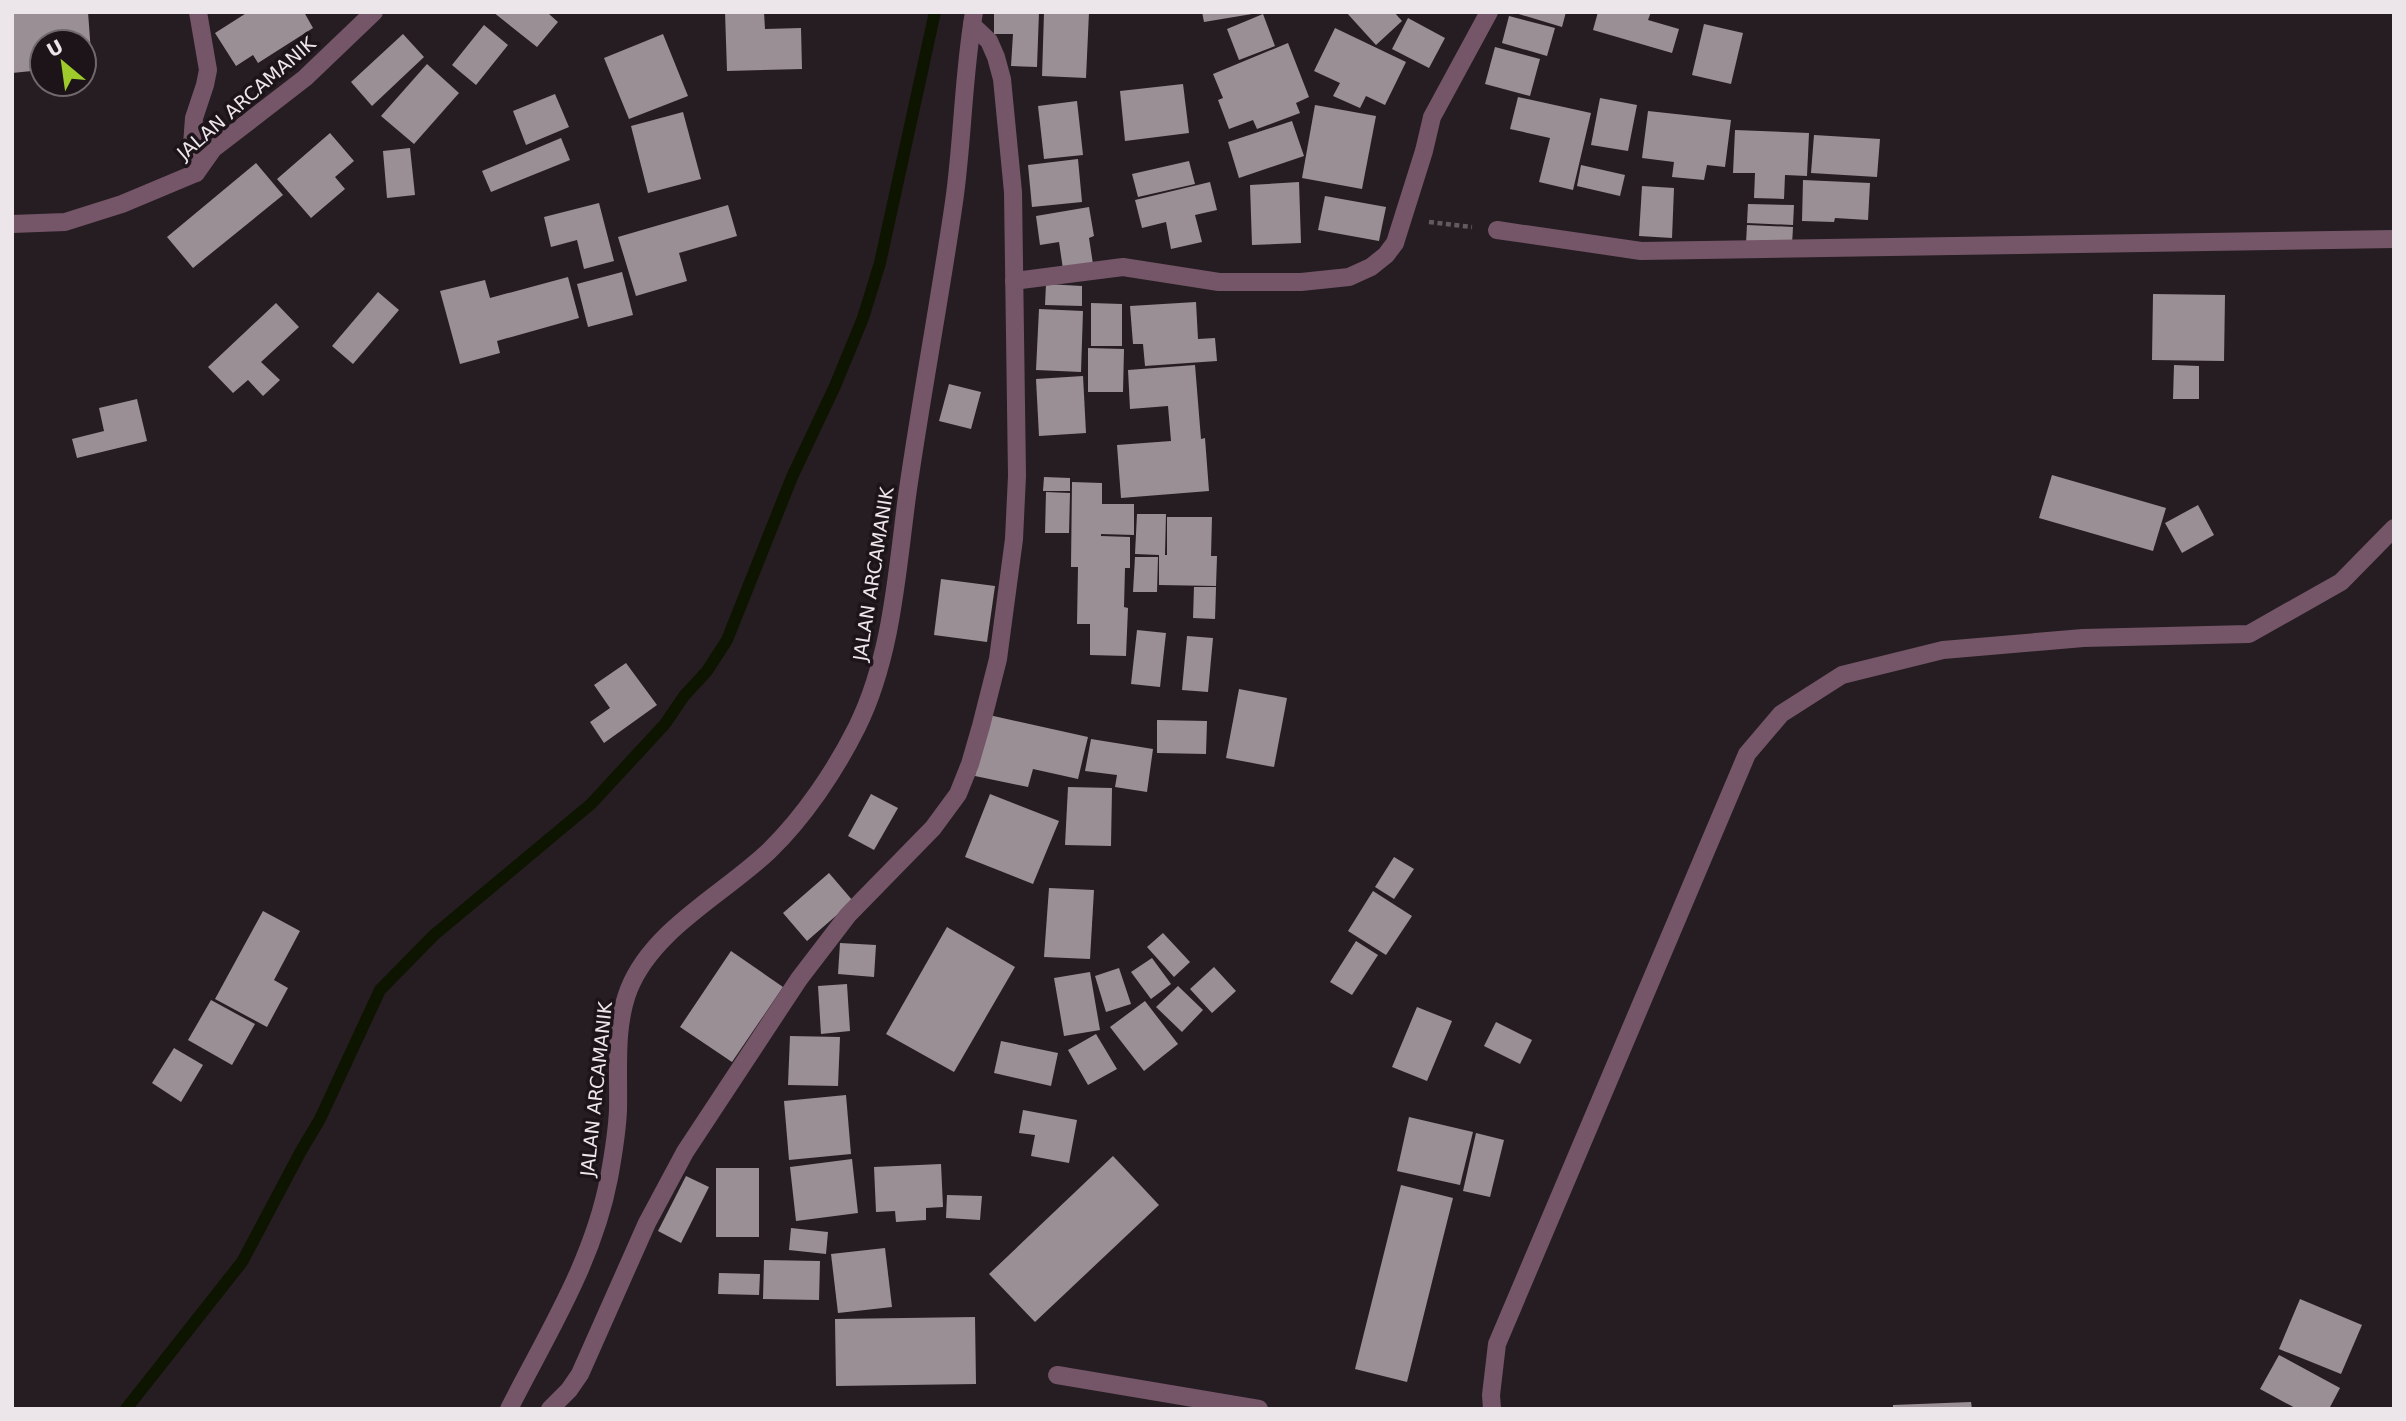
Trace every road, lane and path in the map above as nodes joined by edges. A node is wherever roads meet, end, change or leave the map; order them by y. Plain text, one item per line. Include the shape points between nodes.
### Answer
1 (198, 12) edge
2 (374, 12) edge
3 (1489, 12) edge
4 (973, 19) edge
5 (196, 173) junction
6 (1403, 218) junction
7 (12, 225) edge
8 (1497, 230) joint
9 (2394, 239) edge
10 (1014, 281) junction
11 (2394, 528) edge
12 (1057, 1375) dead end
13 (509, 1409) edge
14 (550, 1409) edge
15 (1259, 1409) edge
16 (1492, 1409) edge

1 - 5 street via 208,69 194,118
2 - 5 street, JALAN ARCAMANIK via 305,78 213,149
3 - 6 street via 1432,117
4 - 10 street via 989,41 1002,79 1013,192
4 - 13 street, JALAN ARCAMANIK via 954,199 892,610 874,688 838,761 793,824 770,850 671,932 647,957 630,986 623,1009 617,1116 601,1210 576,1280
5 - 7 street, JALAN ARCAMANIK via 65,222
6 - 8 path
6 - 10 street via 1386,256 1349,277 1219,282 1124,267
8 - 9 street via 1641,251
10 - 14 street via 1014,539 998,659 958,794 933,828 848,915 799,979 685,1152 647,1223 580,1374
11 - 16 street via 2342,582 2249,634 2082,638 1943,650 1842,675 1781,714 1747,754 1497,1345
12 - 15 street

